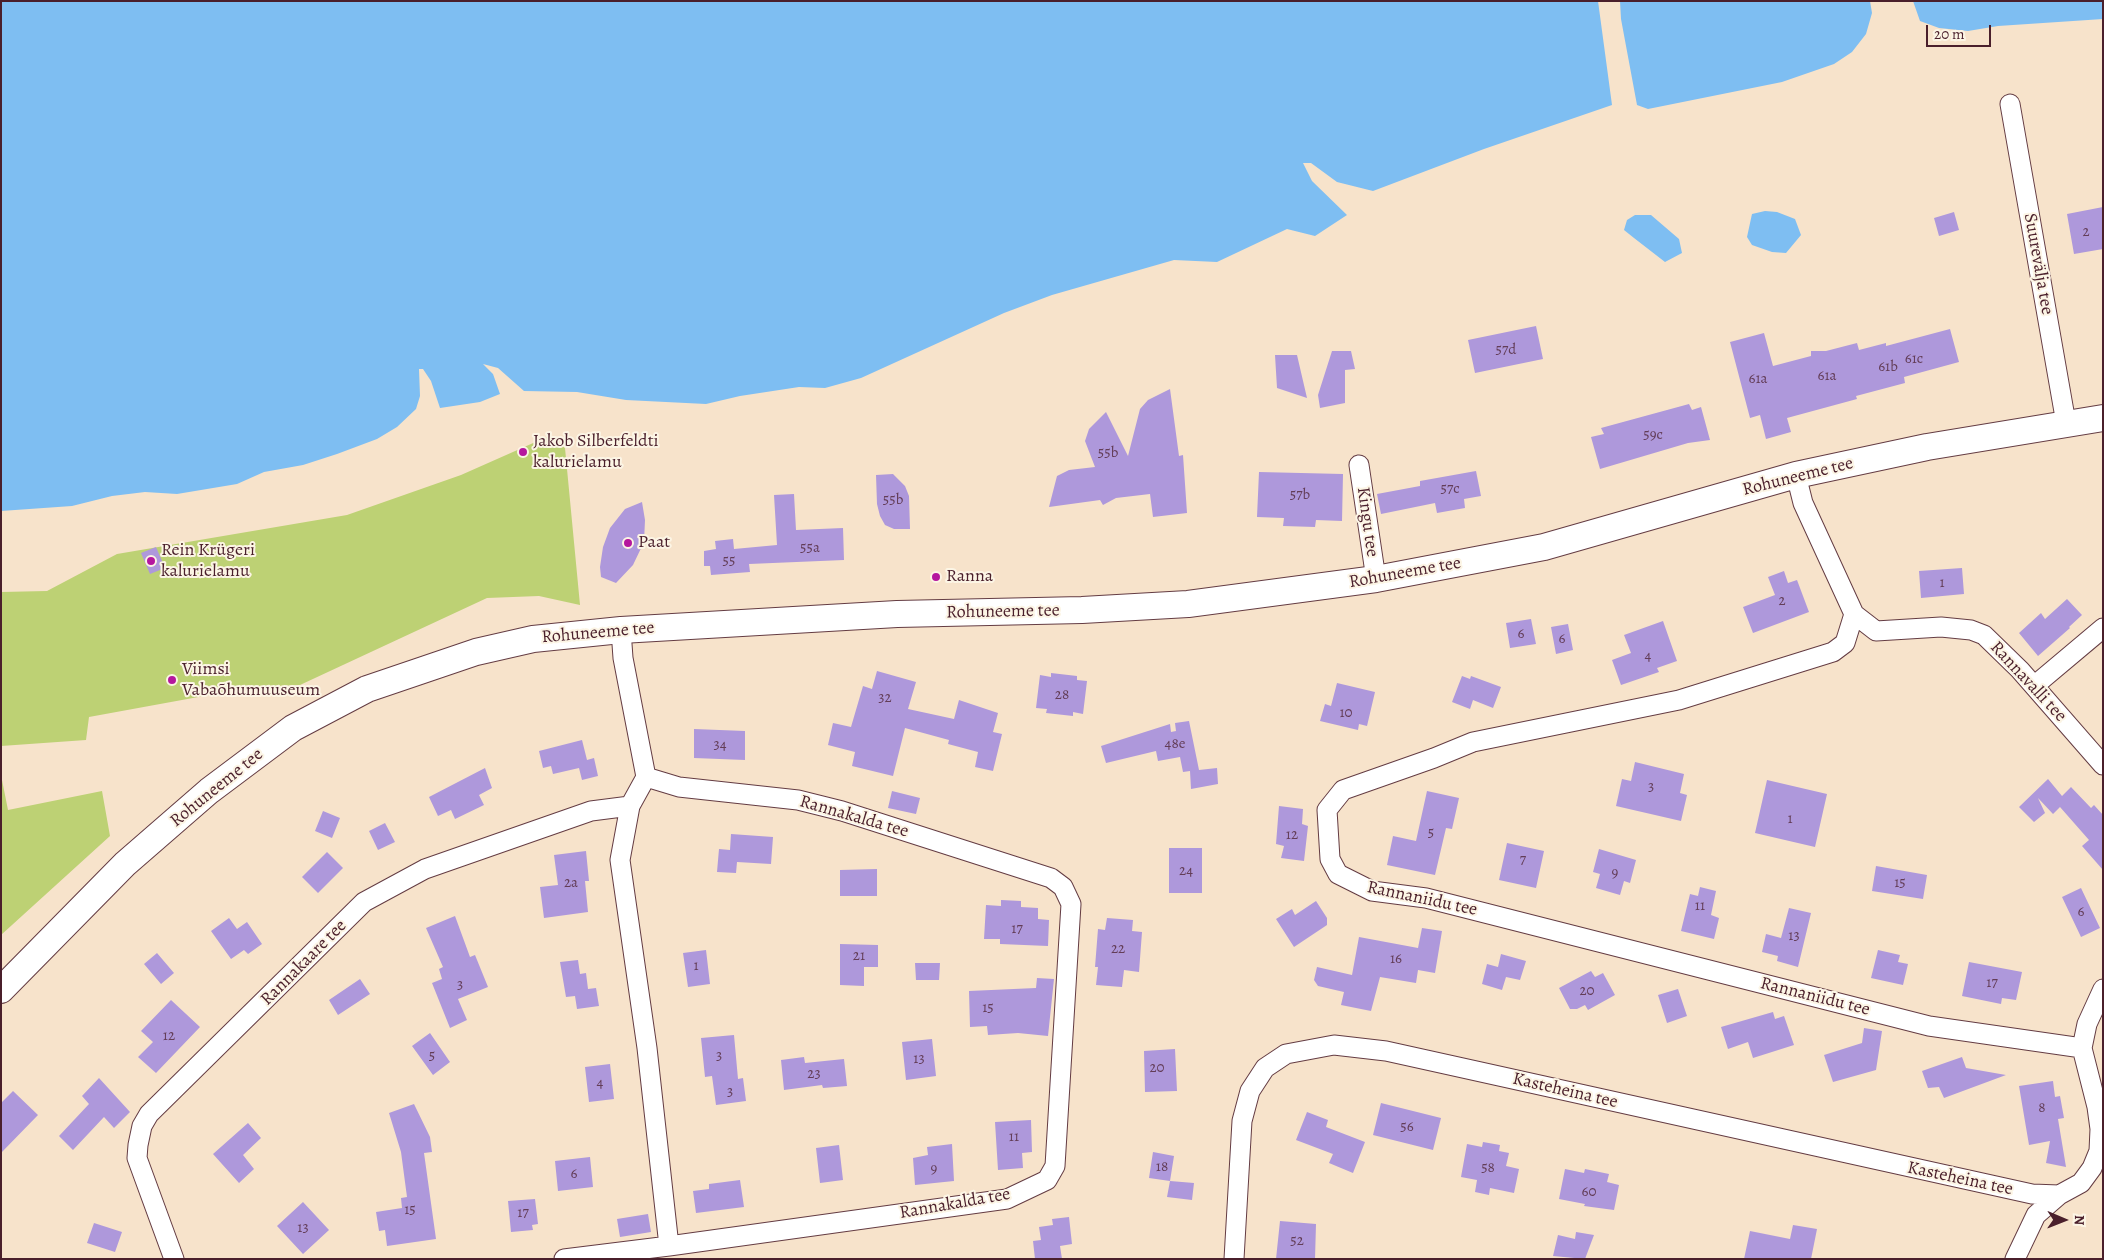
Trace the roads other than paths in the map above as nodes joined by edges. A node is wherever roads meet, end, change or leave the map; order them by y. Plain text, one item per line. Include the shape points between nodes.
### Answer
1 (2010, 104) dead end
2 (2103, 418) edge
3 (2066, 423) junction
4 (1359, 465) dead end
5 (1796, 475) junction
6 (1376, 579) junction
7 (1854, 614) junction
8 (2103, 628) edge
9 (621, 630) junction
10 (2034, 686) junction
11 (2103, 765) edge
12 (646, 777) junction
13 (630, 806) junction
14 (2103, 989) edge
15 (1, 990) edge
16 (2082, 1048) junction
17 (2059, 1195) junction
18 (669, 1246) junction
19 (174, 1259) edge
20 (564, 1259) edge
21 (1234, 1259) edge
22 (2015, 1259) edge

1 - 3 street, Suurevälja tee
2 - 3 street, Rohuneeme tee
3 - 5 street, Rohuneeme tee via 1927,447
4 - 6 street, Kingu tee
5 - 6 street, Rohuneeme tee via 1544,548
5 - 7 street, Rannavalli tee via 1803,504
6 - 9 street, Rohuneeme tee via 1188,604 897,614
7 - 10 street, Rannavalli tee via 1876,631 1941,627 1971,630 1984,635
7 - 16 street, Rannaniidu tee via 1845,643 1834,652 1679,700 1473,742 1343,790 1327,810 1330,858 1338,874 1372,891 1426,898 1929,1026
8 - 10 street
9 - 12 street via 623,658
9 - 15 street, Rohuneeme tee via 532,640 476,652 367,689 293,728 209,791 126,864
10 - 11 street, Rannavalli tee
12 - 13 street
12 - 18 street, Rannakalda tee via 679,787 798,800 842,811 1051,878 1063,887 1071,904 1055,1166 1047,1180 1007,1200
13 - 18 street via 620,860 647,1048
13 - 19 street, Rannakaare tee via 591,811 425,869 364,902 149,1114 142,1126 137,1158
14 - 16 street via 2087,1024
16 - 17 street via 2097,1107 2099,1151 2081,1183
17 - 21 street, Kasteheina tee via 2032,1194 1386,1051 1334,1045 1286,1054 1265,1068 1250,1092 1242,1121
17 - 22 street via 2036,1215
18 - 20 street

